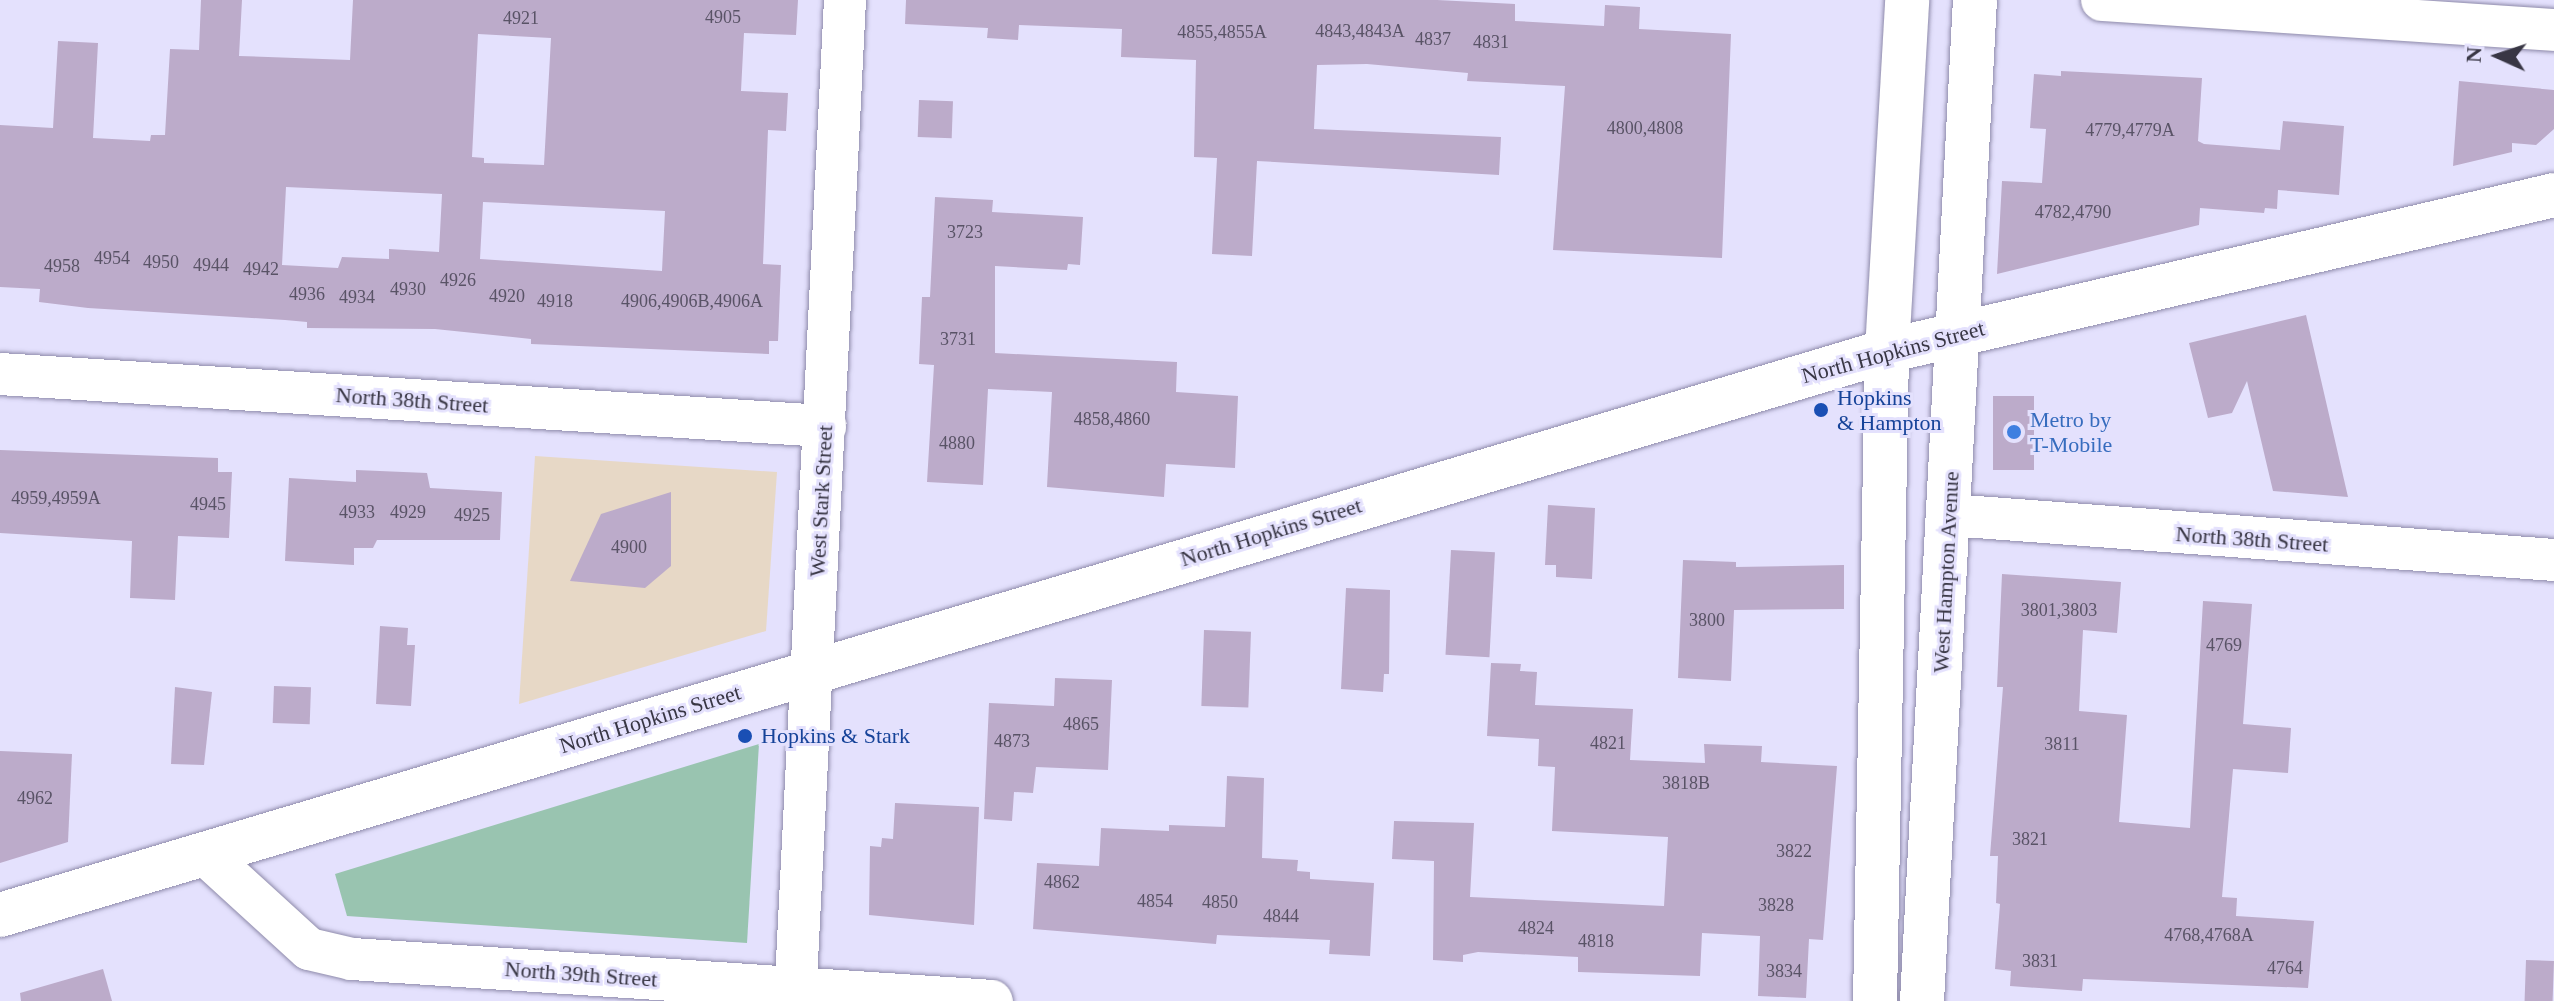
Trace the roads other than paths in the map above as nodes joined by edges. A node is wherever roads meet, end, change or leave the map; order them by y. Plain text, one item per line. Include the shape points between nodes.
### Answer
1 (845, 0) edge
2 (1907, 0) edge
3 (1975, 0) edge
4 (2102, 0) edge
5 (2554, 30) edge
6 (2554, 195) edge
7 (1957, 334) junction
8 (1887, 351) junction
9 (0, 374) edge
10 (825, 426) junction
11 (1950, 515) junction
12 (2554, 560) edge
13 (813, 669) junction
14 (207, 856) junction
15 (0, 915) edge
16 (795, 994) edge
17 (992, 1001) edge
18 (1875, 1001) edge
19 (1922, 1001) edge

1 - 10 street, West Stark Street
2 - 8 main road
3 - 7 main road, West Hampton Avenue
4 - 5 street
6 - 7 main road, North Hopkins Street
7 - 8 main road, North Hopkins Street
7 - 11 main road, West Hampton Avenue
8 - 13 main road, North Hopkins Street
8 - 18 main road
9 - 10 street, North 38th Street
10 - 13 street, West Stark Street
11 - 12 street, North 38th Street
11 - 19 main road, West Hampton Avenue
13 - 14 main road, North Hopkins Street
13 - 16 street, West Stark Street
14 - 15 main road, North Hopkins Street
14 - 16 street, North 39th Street via 309,949 352,959
16 - 17 street, North 39th Street

